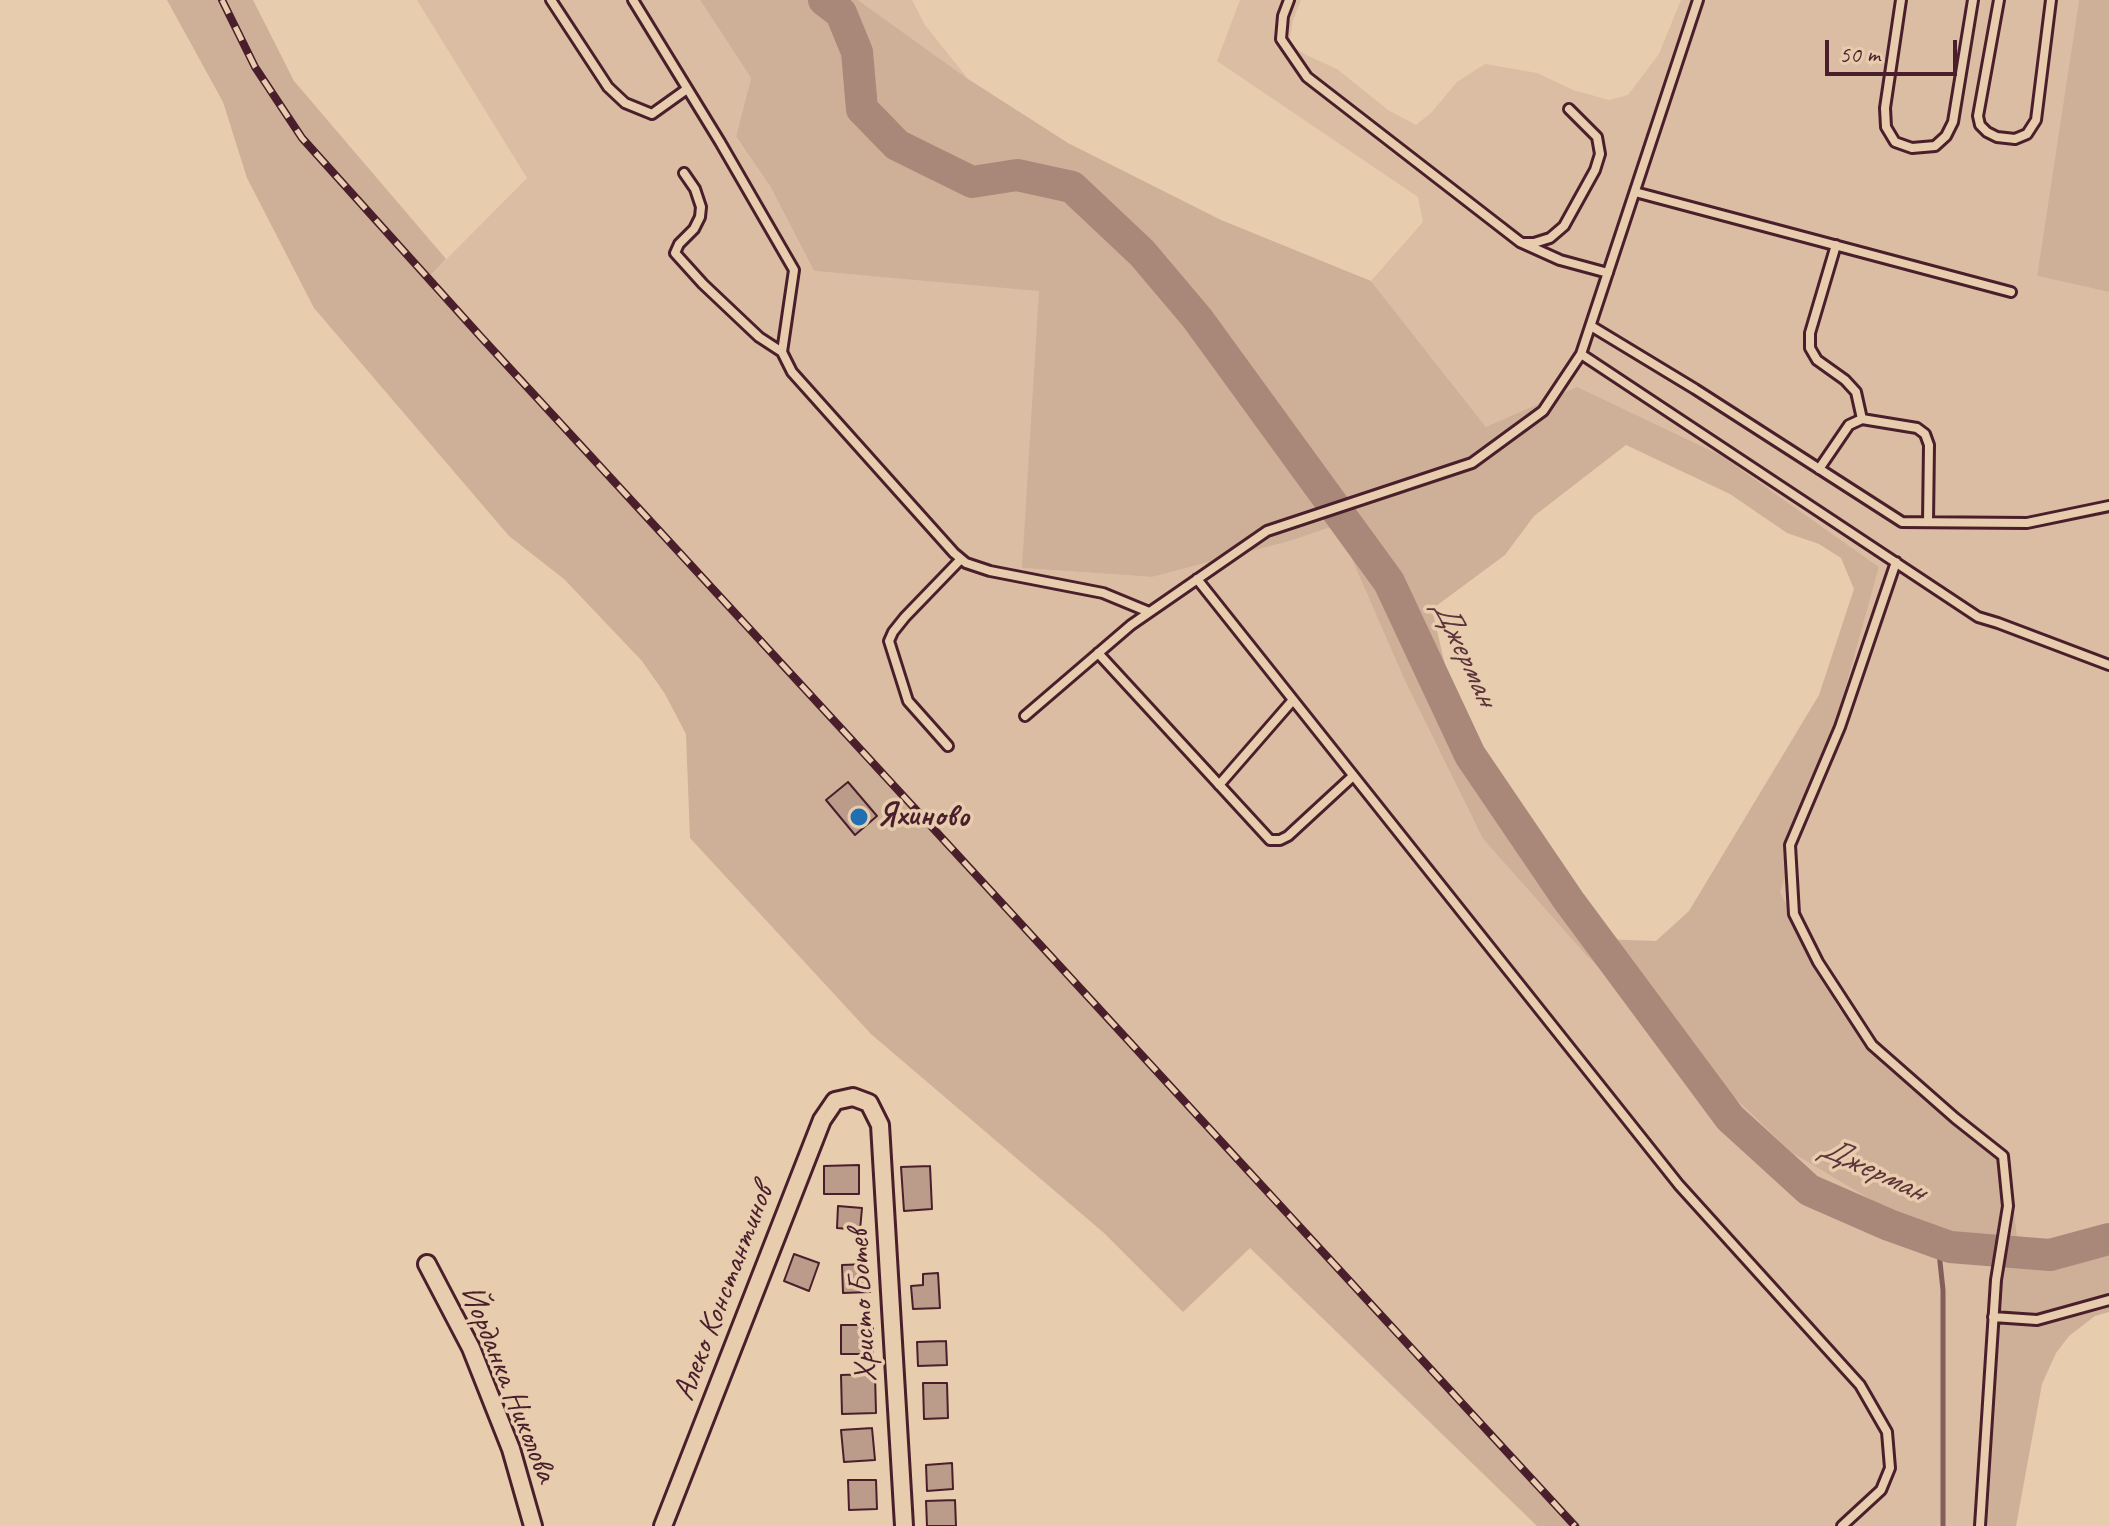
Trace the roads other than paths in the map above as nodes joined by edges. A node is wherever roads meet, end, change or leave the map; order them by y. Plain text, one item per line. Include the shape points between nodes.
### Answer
1 (551, 0) edge
2 (633, 0) edge
3 (1289, 0) edge
4 (1698, 0) edge
5 (1901, 0) edge
6 (1973, 0) edge
7 (1999, 0) edge
8 (2051, 0) edge
9 (687, 89) junction
10 (1569, 109) dead end
11 (684, 173) dead end
12 (1635, 192) junction
13 (1520, 242) junction
14 (1836, 245) junction
15 (1608, 273) junction
16 (2011, 292) dead end
17 (1591, 326) junction
18 (782, 352) junction
19 (1581, 354) junction
20 (1862, 419) junction
21 (1819, 469) junction
22 (2109, 506) edge
23 (1928, 522) junction
24 (961, 559) junction
25 (1896, 562) junction
26 (1197, 579) junction
27 (1149, 612) junction
28 (1098, 653) junction
29 (2109, 665) edge
30 (1293, 700) junction
31 (1025, 716) dead end
32 (948, 746) dead end
33 (1353, 776) junction
34 (1219, 785) junction
35 (853, 1097) joint
36 (427, 1264) dead end
37 (2109, 1300) edge
38 (1993, 1317) junction
39 (533, 1526) edge
40 (663, 1526) edge
41 (904, 1526) edge
42 (1842, 1526) edge
43 (1980, 1526) edge

1 - 9 lane via 608,87 625,103 652,114
2 - 9 lane
3 - 13 lane via 1281,39 1307,77
4 - 12 lane
5 - 6 lane via 1886,127 1895,142 1912,148 1935,146 1953,122
7 - 8 lane via 1978,116 1987,132 2015,139 2027,134 2036,120
9 - 18 lane via 794,270
10 - 13 lane via 1597,137 1600,154 1595,170 1564,226 1550,238
11 - 18 lane via 695,189 700,217 675,253 759,337
12 - 14 lane
12 - 15 lane
13 - 15 lane
14 - 16 lane
14 - 20 lane via 1810,348 1856,392
15 - 17 lane
17 - 19 lane
17 - 21 lane
18 - 24 lane via 792,372
19 - 25 lane
19 - 26 lane via 1543,411 1472,463 1267,531
20 - 21 lane via 1849,425
20 - 23 lane via 1925,434
21 - 23 lane via 1902,522
22 - 23 lane via 2027,523
24 - 27 lane via 990,571 1103,593
24 - 32 lane via 889,641 908,701
25 - 29 lane via 1978,617
25 - 38 lane via 1840,727 1790,845 1794,914 1872,1045 2003,1156 2008,1206
26 - 27 lane
26 - 30 lane
27 - 28 lane
28 - 31 lane
28 - 34 lane
30 - 33 lane
30 - 34 lane
33 - 34 lane via 1280,840 1270,840
33 - 42 lane via 1679,1185 1875,1408 1887,1432 1890,1468 1881,1490
35 - 40 street, Алеко Константинов via 835,1101 822,1120
35 - 41 street, Христо Ботев via 869,1103 880,1125
36 - 39 street, Йорданка Николова via 471,1348 511,1449
37 - 38 lane via 2037,1320
38 - 43 lane

